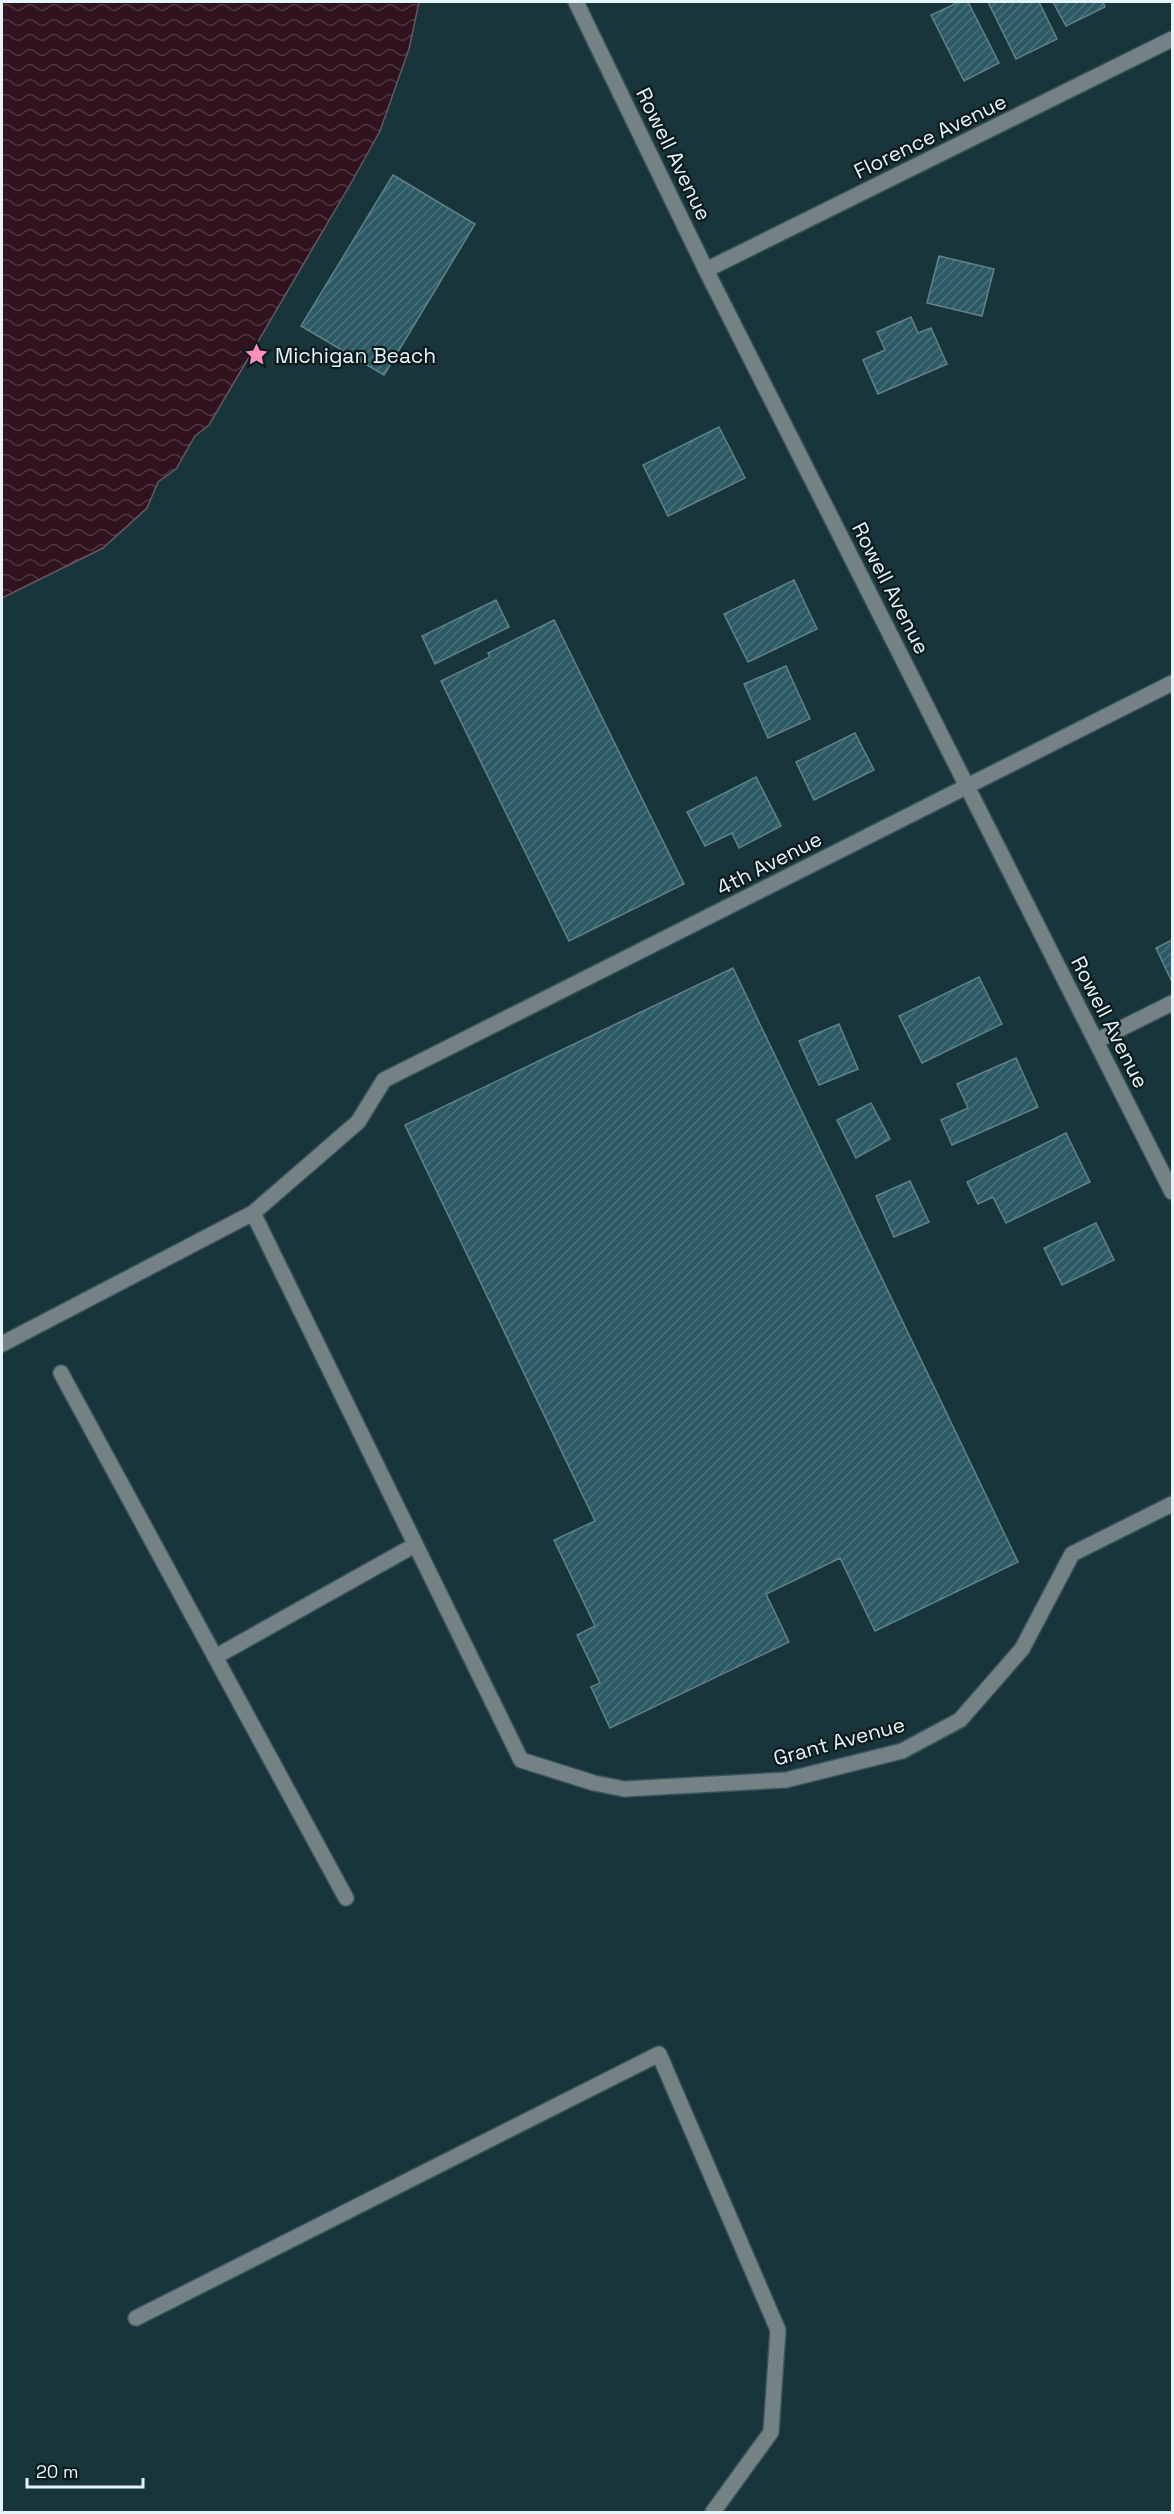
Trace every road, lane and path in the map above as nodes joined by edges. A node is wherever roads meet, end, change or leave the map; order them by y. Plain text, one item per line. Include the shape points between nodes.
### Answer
1 (576, 2) edge
2 (1173, 39) edge
3 (706, 270) junction
4 (1173, 682) edge
5 (968, 786) junction
6 (1173, 1003) edge
7 (1096, 1041) junction
8 (1173, 1192) edge
9 (253, 1213) junction
10 (2, 1344) edge
11 (61, 1373) dead end
12 (1173, 1504) edge
13 (415, 1545) junction
14 (215, 1657) junction
15 (346, 1898) dead end
16 (136, 2318) dead end
17 (713, 2512) edge

1 - 3 street, Rowell Avenue
2 - 3 street, Florence Avenue
3 - 5 street, Rowell Avenue
4 - 5 street, 4th Avenue
5 - 7 street, Rowell Avenue
5 - 9 street, 4th Avenue via 384,1080 358,1122
6 - 7 street
7 - 8 street, Rowell Avenue
9 - 10 street
9 - 13 street
11 - 14 street
12 - 13 street, Grant Avenue via 1072,1554 1014,1658 960,1720 902,1751 786,1780 624,1789 521,1760
13 - 14 street
14 - 15 street
16 - 17 street via 659,2054 778,2330 771,2432

